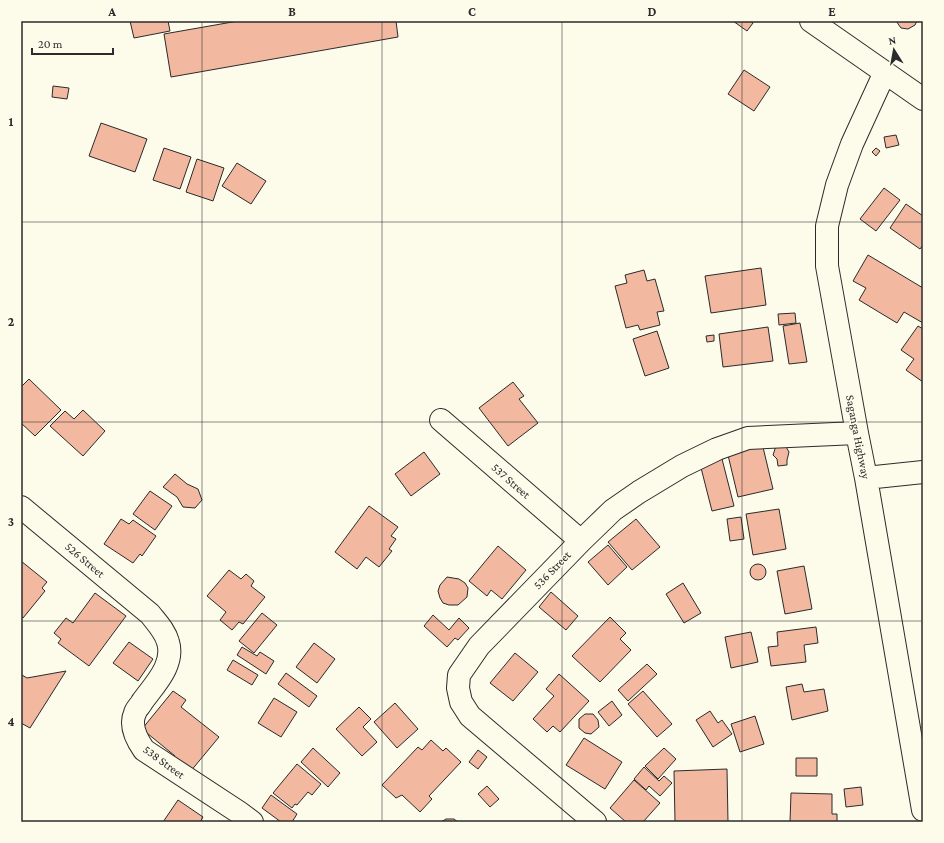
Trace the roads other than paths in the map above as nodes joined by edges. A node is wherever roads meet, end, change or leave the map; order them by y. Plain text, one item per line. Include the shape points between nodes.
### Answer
1 (811, 21) edge
2 (885, 72) junction
3 (923, 99) edge
4 (441, 420) dead end
5 (857, 433) junction
6 (923, 472) edge
7 (866, 478) junction
8 (21, 507) edge
9 (581, 541) junction
10 (150, 614) joint
11 (923, 810) edge
12 (252, 822) edge
13 (595, 822) edge

1 - 2 street
2 - 3 street
2 - 5 street, Saganga Highway via 852,144 837,185 827,226 827,266
4 - 9 street, 537 Street
5 - 7 street, Saganga Highway
5 - 9 street, 536 Street via 748,438 717,448 639,492 613,510
6 - 7 street
7 - 11 street, Saganga Highway
8 - 10 street, 526 Street
9 - 13 street, 536 Street via 479,646 459,675 458,688 470,716
10 - 12 street, 538 Street via 164,632 170,654 168,665 134,713 133,725 138,741 144,750

